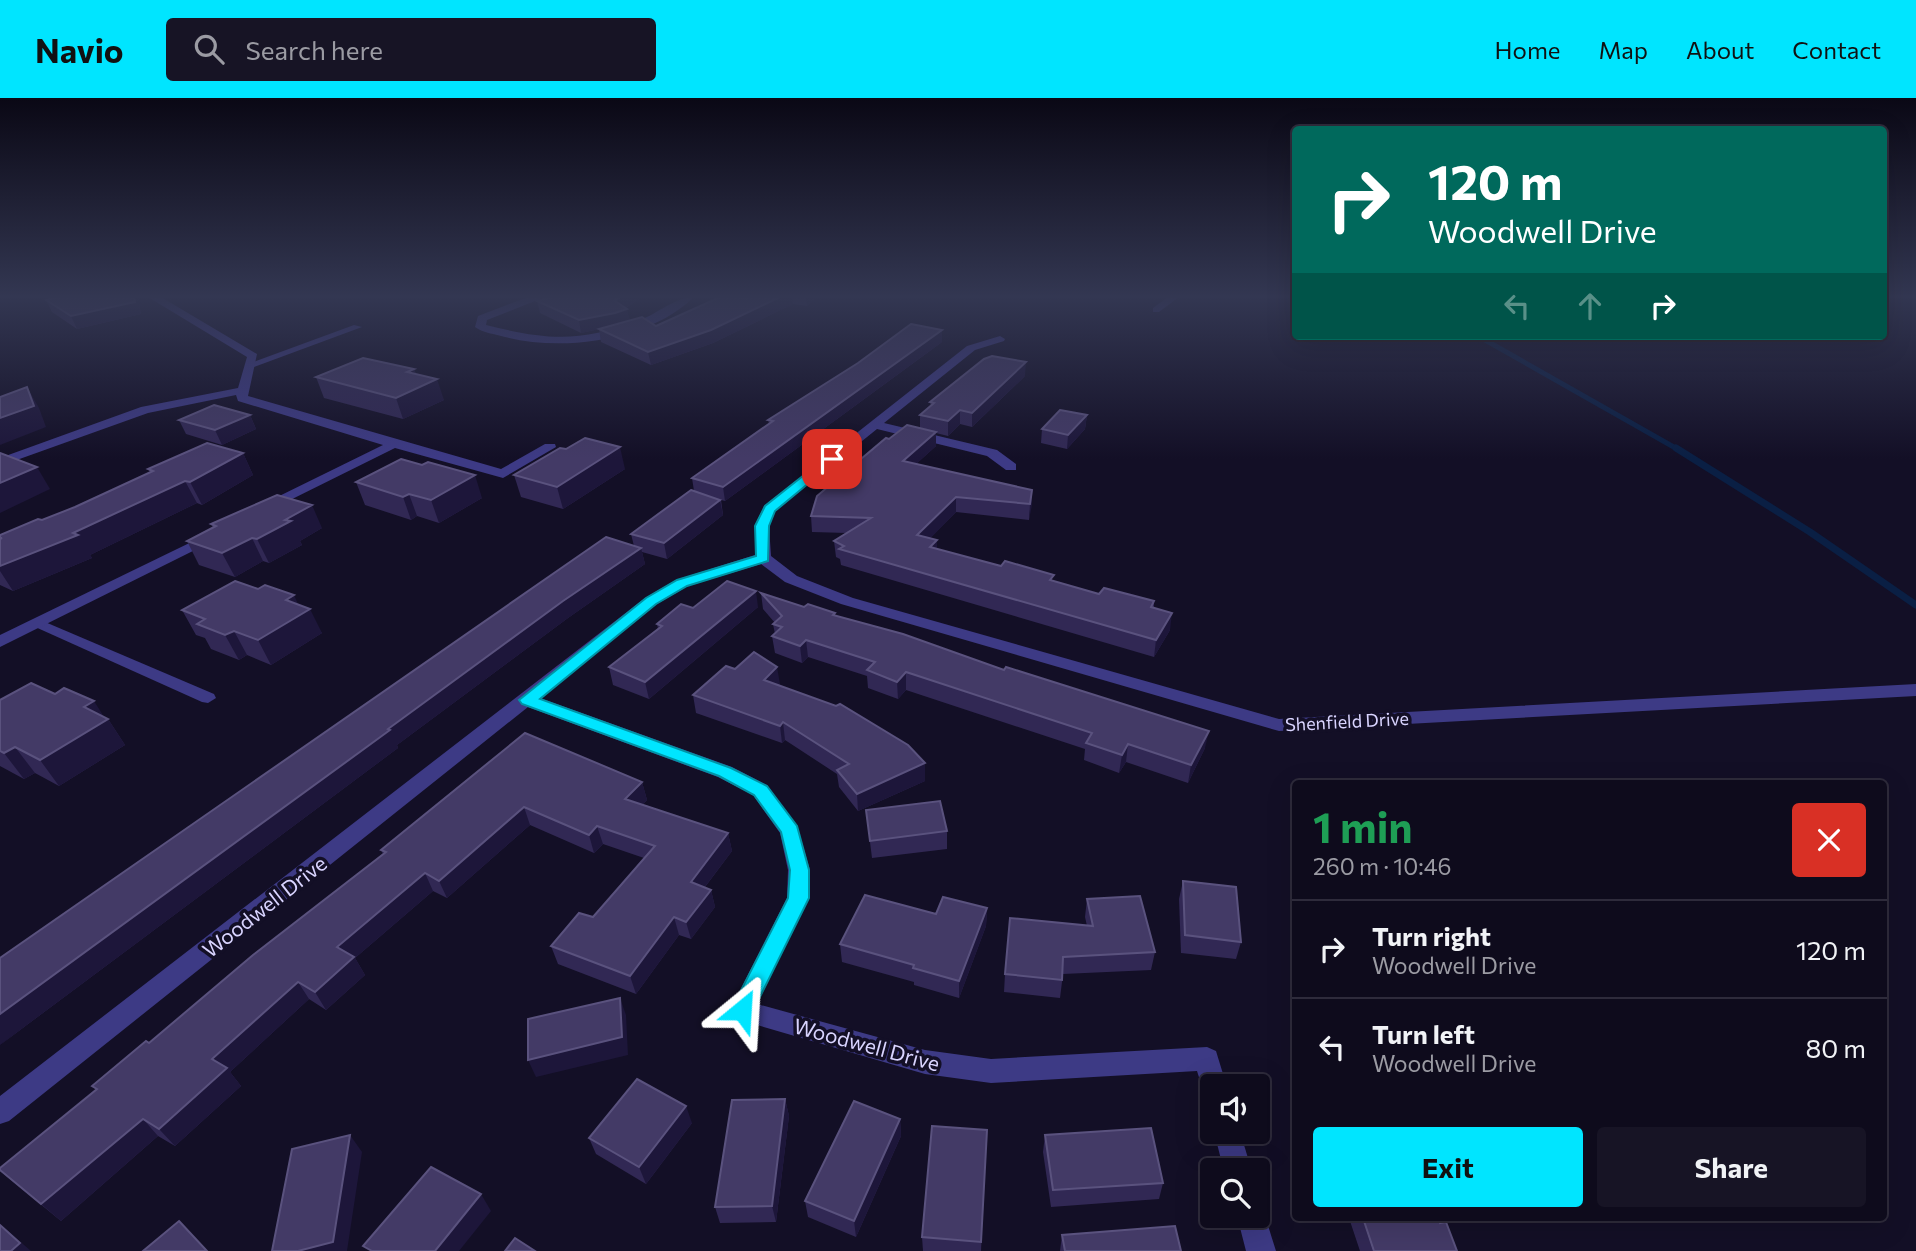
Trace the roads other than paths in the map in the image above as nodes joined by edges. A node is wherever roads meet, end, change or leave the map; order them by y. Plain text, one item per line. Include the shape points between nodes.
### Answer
1 (244, 351) edge
2 (290, 351) edge
3 (968, 351) edge
4 (250, 365) junction
5 (243, 390) junction
6 (875, 425) junction
7 (394, 444) junction
8 (550, 447) dead end
9 (0, 462) edge
10 (1011, 467) dead end
11 (247, 518) edge
12 (222, 530) edge
13 (763, 558) junction
14 (38, 622) junction
15 (0, 642) edge
16 (1916, 690) edge
17 (208, 698) dead end
18 (528, 700) junction
19 (1211, 1074) edge
20 (0, 1112) edge
21 (1254, 1228) edge
22 (1261, 1251) edge

1 - 4 street via 253,356
2 - 4 lane
3 - 6 street
4 - 5 street
5 - 7 street via 242,398
5 - 9 street via 145,410
6 - 10 street via 992,453
6 - 13 street via 769,509 762,526
7 - 8 street via 503,474
7 - 11 street
12 - 14 street
13 - 16 street, Shenfield Drive via 791,579 847,601 1279,726
13 - 18 street, Woodwell Drive via 682,583 651,601
14 - 15 street
14 - 17 lane
18 - 19 street, Woodwell Drive via 725,772 761,790 790,831 799,870 799,898 742,1010 925,1062 991,1071 1207,1059
18 - 20 street, Woodwell Drive
21 - 22 street

